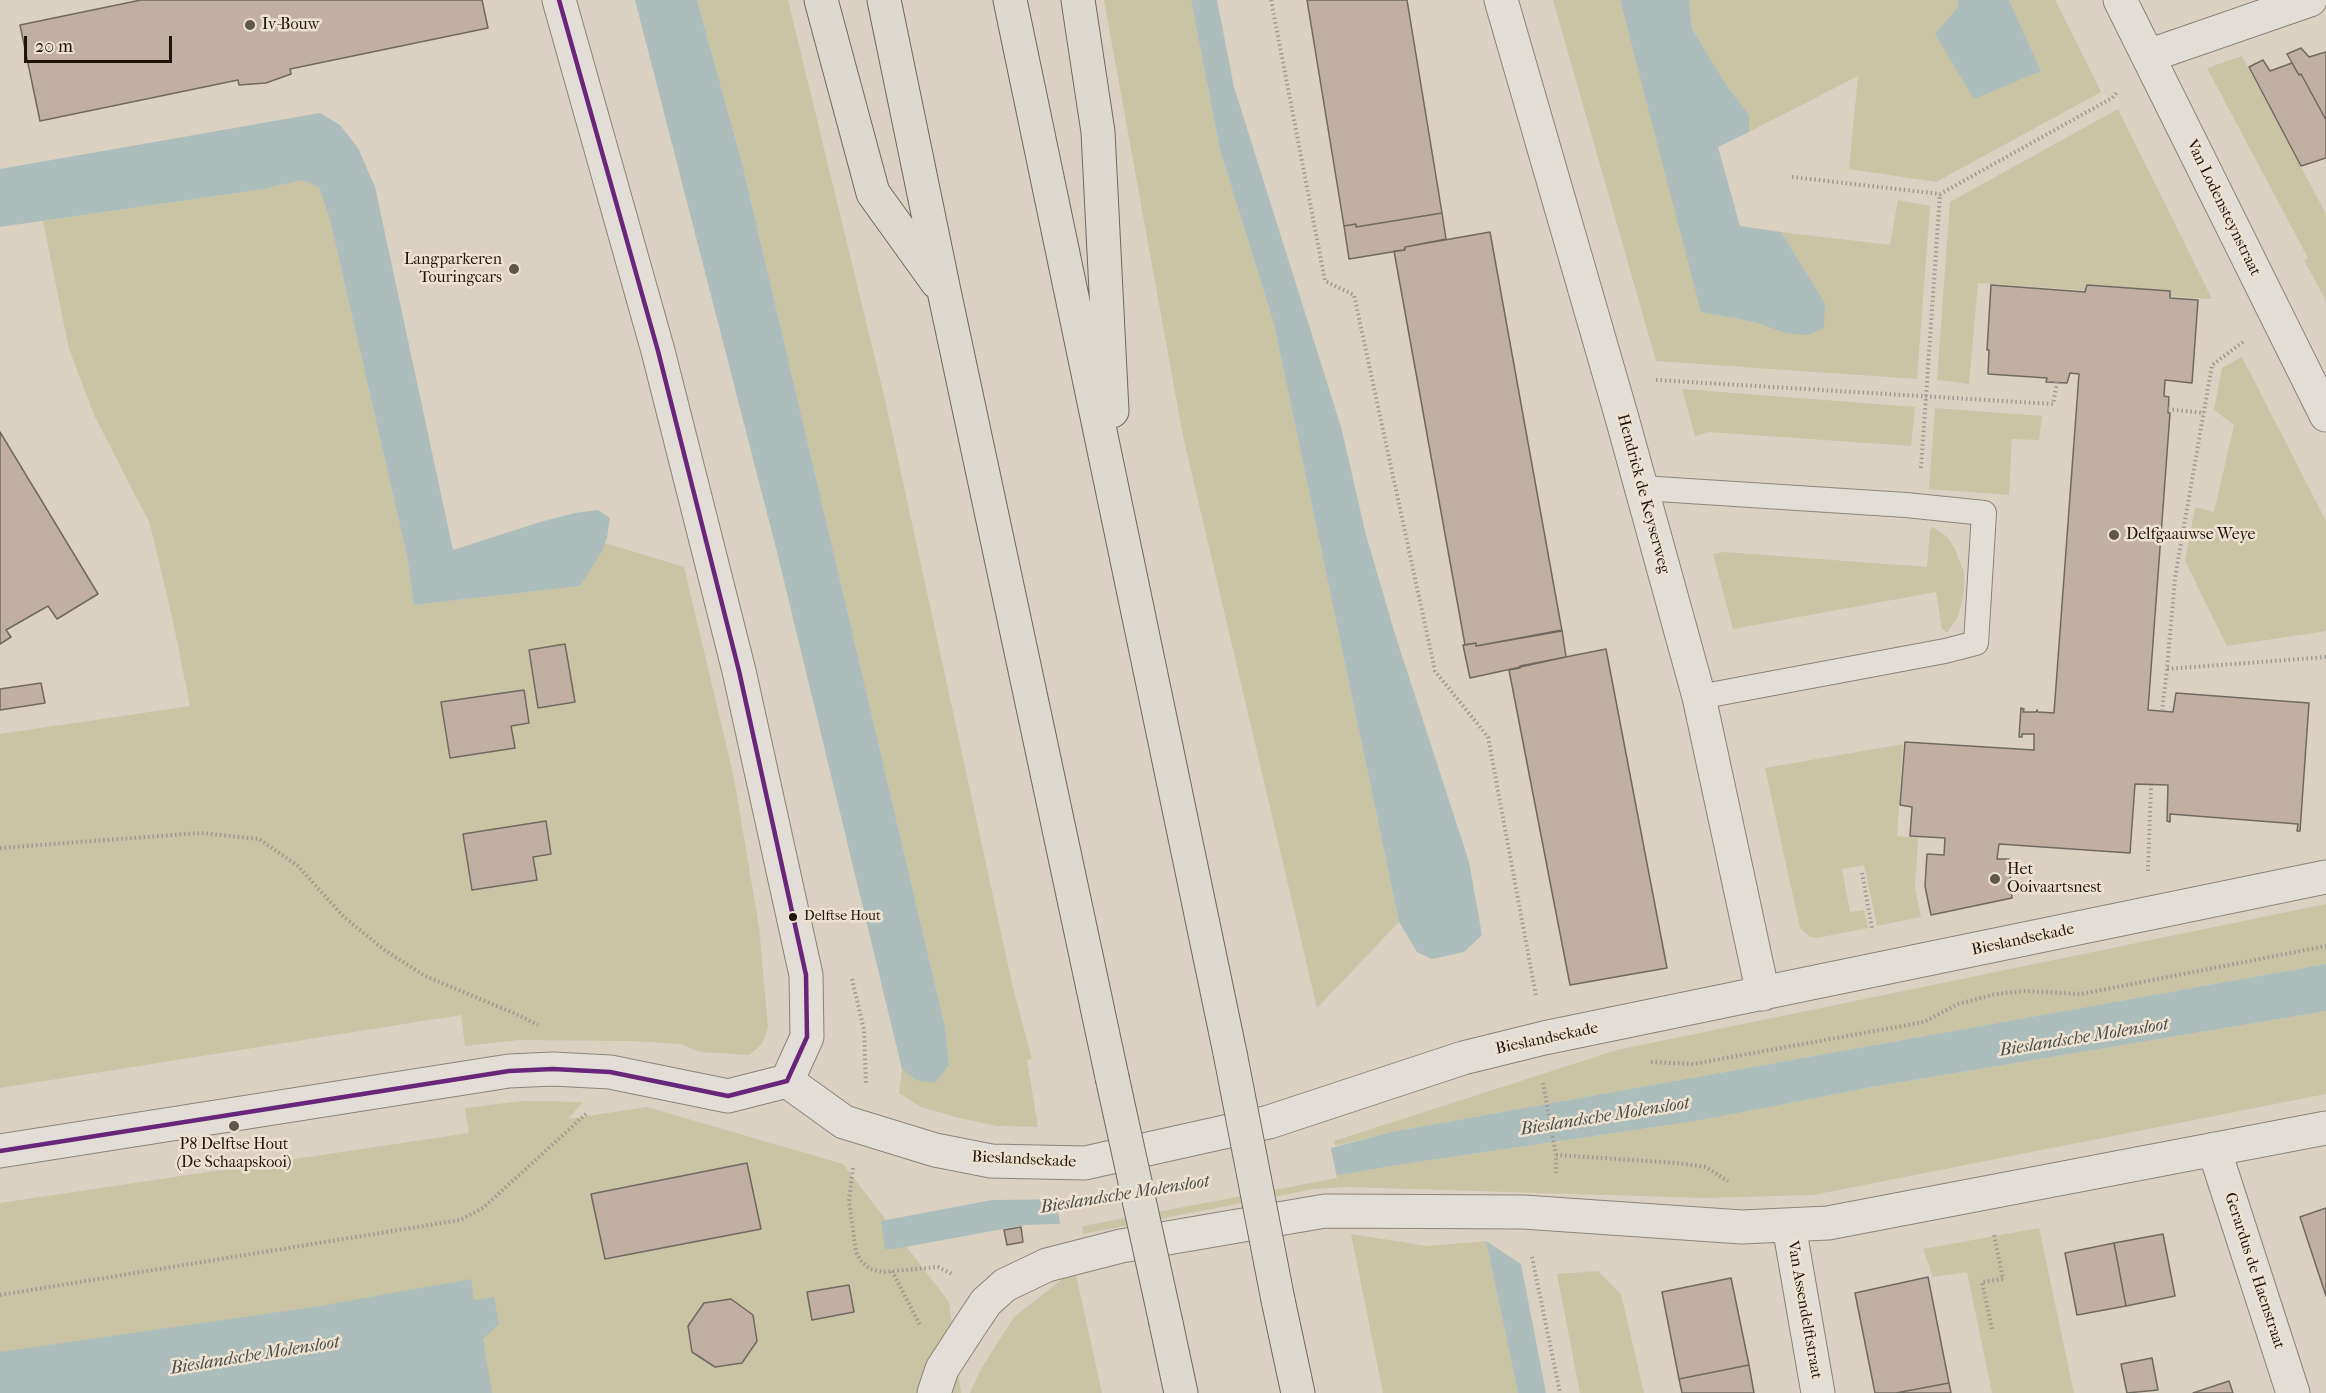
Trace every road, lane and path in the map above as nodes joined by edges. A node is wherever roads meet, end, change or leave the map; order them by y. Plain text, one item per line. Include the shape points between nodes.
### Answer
1 (559, 0) edge
2 (821, 0) edge
3 (884, 0) edge
4 (1010, 0) edge
5 (1078, 0) edge
6 (1271, 0) edge
7 (1501, 0) edge
8 (2120, 0) edge
9 (2310, 0) edge
10 (2148, 56) junction
11 (1792, 177) dead end
12 (1940, 194) junction
13 (944, 291) junction
14 (2277, 317) junction
15 (1610, 377) junction
16 (2057, 382) dead end
17 (1927, 395) junction
18 (2168, 409) dead end
19 (2204, 413) junction
20 (2326, 415) edge
21 (1642, 488) junction
22 (1917, 507) junction
23 (1118, 515) junction
24 (2326, 657) edge
25 (2167, 669) junction
26 (1698, 697) junction
27 (2162, 711) dead end
28 (2151, 784) dead end
29 (0, 848) edge
30 (1862, 873) dead end
31 (2326, 877) edge
32 (2146, 914) junction
33 (2326, 946) edge
34 (1880, 970) junction
35 (1763, 994) junction
36 (543, 1028) dead end
37 (1544, 1038) junction
38 (1648, 1062) dead end
39 (610, 1072) junction
40 (788, 1081) junction
41 (861, 1128) junction
42 (2326, 1128) edge
43 (2214, 1149) junction
44 (0, 1151) edge
45 (1556, 1155) junction
46 (1556, 1179) dead end
47 (1985, 1193) junction
48 (1523, 1212) junction
49 (1789, 1226) junction
50 (1757, 1227) junction
51 (892, 1271) junction
52 (0, 1295) edge
53 (986, 1302) junction
54 (1992, 1329) dead end
55 (938, 1381) edge
56 (1180, 1393) edge
57 (1298, 1393) edge
58 (1560, 1393) edge
59 (1818, 1393) edge
60 (2293, 1393) edge

1 - 40 street via 658,351 739,671 806,975 807,1037
2 - 13 highway via 873,193
3 - 13 highway
4 - 23 highway
5 - 23 highway via 1098,132
6 - 37 path via 1325,281 1354,295 1435,671 1488,737
7 - 15 street, Hendrick de Keyserweg
8 - 10 street, Van Lodensteynstraat
9 - 10 street
10 - 12 path via 2112,98
10 - 14 street, Van Lodensteynstraat
11 - 12 path
12 - 17 path
13 - 56 highway, bridge
14 - 19 path via 2212,365
14 - 20 street, Van Lodensteynstraat
15 - 17 path
15 - 21 street, Hendrick de Keyserweg
16 - 17 path via 2053,404
17 - 22 path
18 - 19 path
19 - 25 path via 2175,578
21 - 22 lane
21 - 26 street, Hendrick de Keyserweg
22 - 26 lane via 1984,513 1976,643
23 - 57 highway, bridge
24 - 25 path
25 - 27 path
26 - 35 street, Hendrick de Keyserweg
28 - 32 path
29 - 36 path via 200,833 259,839 298,866 344,916 383,949 425,976
30 - 34 path
31 - 32 street, Bieslandsekade
32 - 34 street, Bieslandsekade
33 - 38 path via 2081,994 1996,994 1958,1004 1924,1022 1693,1064
34 - 35 street, Bieslandsekade
35 - 37 street, Bieslandsekade
37 - 41 street, Bieslandsekade via 1463,1058 1269,1122 1085,1163 992,1161 935,1150
37 - 45 path via 1545,1093
39 - 40 street via 728,1096
39 - 44 street via 509,1071
39 - 52 path via 586,1115 483,1209 460,1221
40 - 41 street, Bieslandsekade via 844,1122
41 - 51 path via 849,1201 856,1252 870,1269
42 - 43 street
43 - 47 street
43 - 60 street, Gerardus de Haenstraat
45 - 46 path
45 - 50 path via 1705,1167 1740,1190
47 - 49 street via 1828,1223
47 - 54 path via 2002,1279 1982,1282
48 - 50 street
48 - 53 street via 1325,1211 1121,1246 1047,1265 1005,1285
48 - 58 path
49 - 50 street
49 - 59 street, Van Assendelftstraat
51 - 53 path via 938,1267 959,1277
51 - 55 path
53 - 55 street

